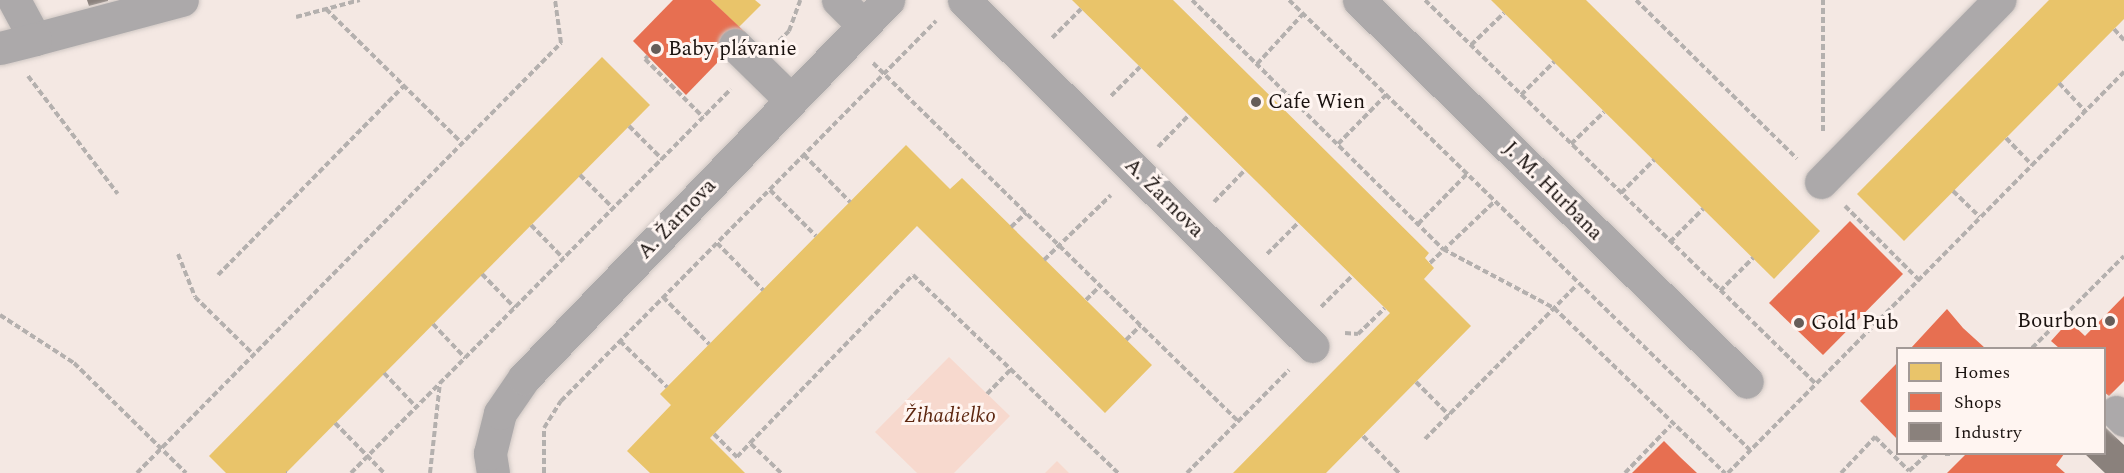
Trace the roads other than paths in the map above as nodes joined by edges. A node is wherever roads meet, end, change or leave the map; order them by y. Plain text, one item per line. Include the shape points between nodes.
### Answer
1 (14, 0) edge
2 (182, 0) edge
3 (838, 0) edge
4 (888, 0) edge
5 (1359, 0) edge
6 (1999, 0) edge
7 (952, 8) edge
8 (856, 32) junction
9 (13, 44) edge
10 (745, 55) road end
11 (791, 100) junction
12 (1821, 182) road end
13 (1306, 338) road end
14 (1747, 382) dead end
15 (491, 463) edge

1 - 9 street
2 - 9 street
3 - 8 street
4 - 8 street, A. Žarnova
5 - 14 street, J. M. Hurbana
6 - 12 street
7 - 13 street, A. Žarnova via 1026,62
8 - 11 street, A. Žarnova
10 - 11 street
11 - 15 street, A. Žarnova via 524,378 500,412

